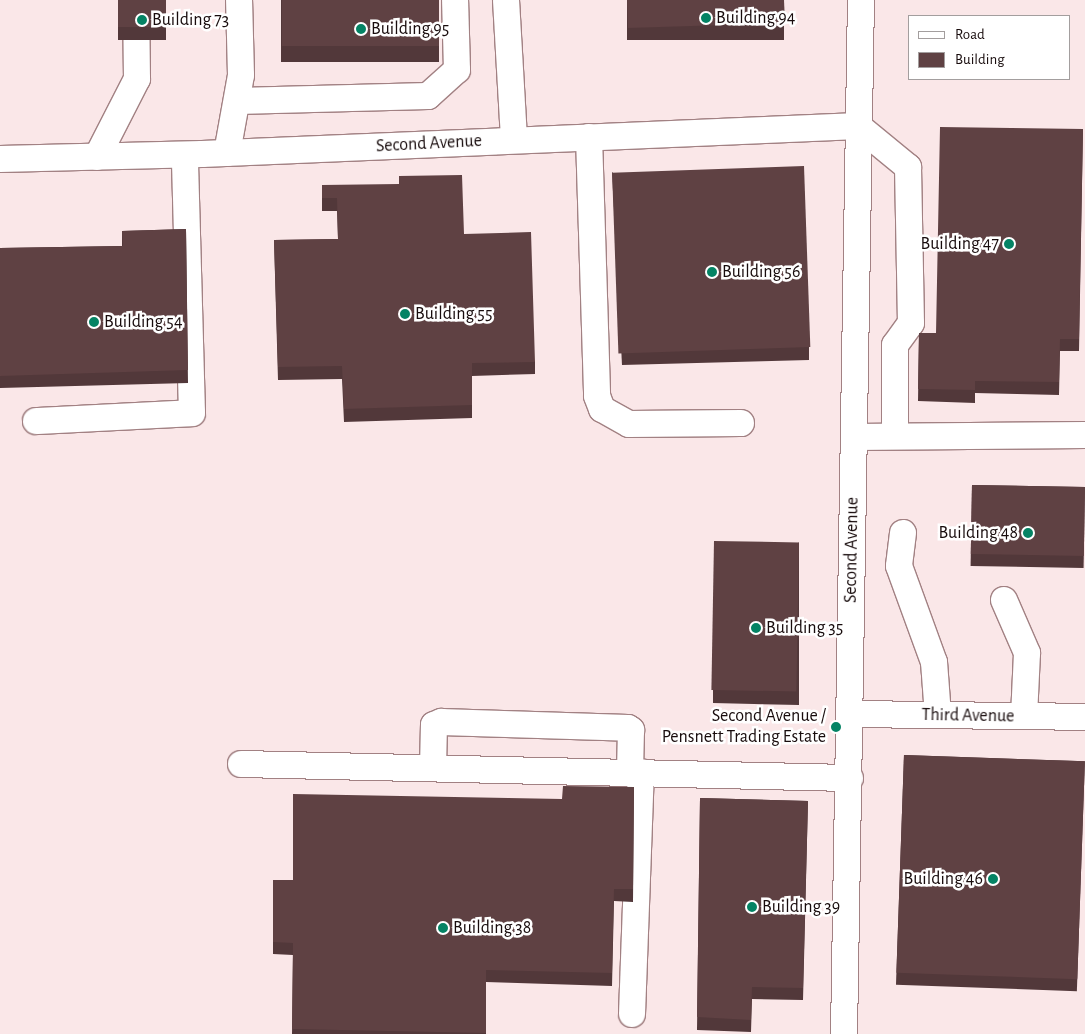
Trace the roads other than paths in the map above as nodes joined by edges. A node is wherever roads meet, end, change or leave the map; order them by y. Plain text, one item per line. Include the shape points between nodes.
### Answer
1 (136, 0) edge
2 (239, 0) edge
3 (455, 0) edge
4 (506, 0) edge
5 (861, 0) edge
6 (236, 101) junction
7 (858, 126) junction
8 (590, 137) junction
9 (514, 140) junction
10 (228, 153) junction
11 (185, 154) junction
12 (97, 157) junction
13 (0, 159) edge
14 (36, 420) dead end
15 (741, 423) dead end
16 (1085, 435) edge
17 (895, 436) junction
18 (854, 437) junction
19 (903, 533) dead end
20 (1004, 600) dead end
21 (850, 714) junction
22 (938, 715) junction
23 (1024, 716) junction
24 (1085, 718) edge
25 (241, 764) dead end
26 (433, 768) junction
27 (635, 772) junction
28 (850, 778) junction
29 (632, 1014) dead end
30 (844, 1034) edge

1 - 12 street via 137,79
2 - 6 street via 241,75
3 - 6 street via 457,70 428,96
4 - 9 street
5 - 7 street, Second Avenue
6 - 10 street
7 - 8 street, Second Avenue
7 - 17 street via 908,167 910,323 895,345
7 - 18 street, Second Avenue
8 - 9 street, Second Avenue
8 - 15 street via 597,396 602,409 629,424
9 - 10 street, Second Avenue
10 - 11 street, Second Avenue
11 - 12 street, Second Avenue
11 - 14 street via 192,413
12 - 13 street, Second Avenue
16 - 17 street
17 - 18 street
18 - 21 street, Second Avenue
19 - 22 street via 899,566 934,662
20 - 23 street via 1028,653
21 - 22 street, Third Avenue
21 - 28 street, Second Avenue
22 - 23 street, Third Avenue
23 - 24 street, Third Avenue
25 - 26 street
26 - 27 street
26 - 27 street via 434,725 441,722 628,728 631,730
27 - 28 street
27 - 29 street
28 - 30 street, Second Avenue

